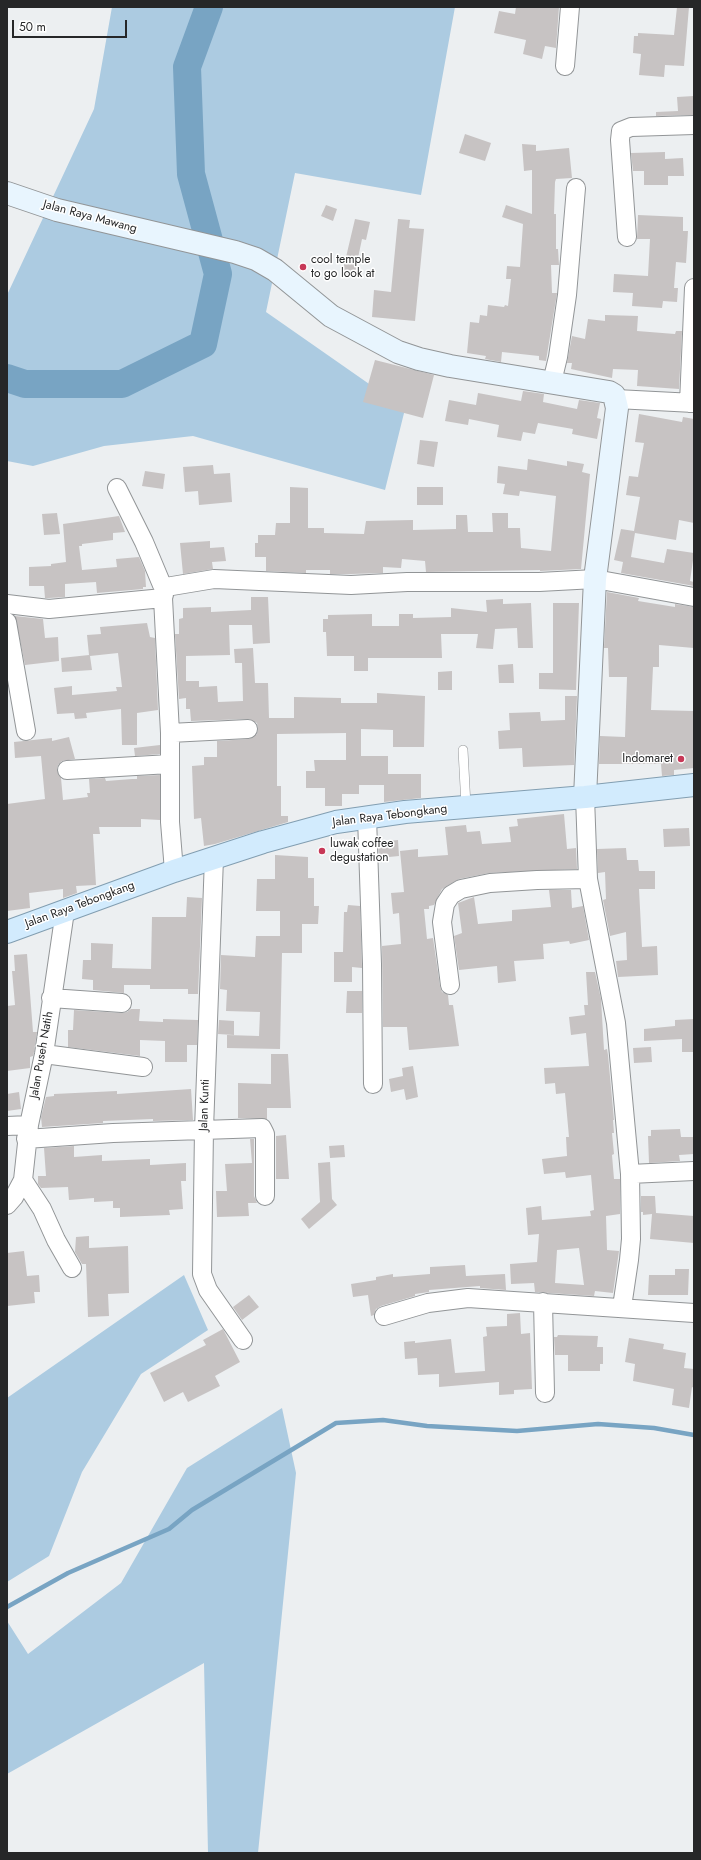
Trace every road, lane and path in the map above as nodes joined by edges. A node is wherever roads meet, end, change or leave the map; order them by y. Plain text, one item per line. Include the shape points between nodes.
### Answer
1 (570, 7) edge
2 (565, 66) dead end
3 (694, 125) edge
4 (576, 188) dead end
5 (7, 193) edge
6 (627, 237) dead end
7 (694, 288) edge
8 (552, 382) junction
9 (616, 399) junction
10 (692, 403) edge
11 (117, 488) dead end
12 (595, 579) junction
13 (165, 593) junction
14 (694, 598) edge
15 (7, 604) edge
16 (7, 622) edge
17 (248, 729) dead end
18 (26, 731) dead end
19 (170, 733) junction
20 (463, 750) dead end
21 (170, 764) junction
22 (68, 770) dead end
23 (694, 785) edge
24 (585, 797) junction
25 (466, 806) junction
26 (367, 817) junction
27 (214, 858) junction
28 (174, 871) junction
29 (588, 879) junction
30 (65, 911) junction
31 (7, 932) edge
32 (450, 985) dead end
33 (51, 998) junction
34 (122, 1003) dead end
35 (44, 1054) junction
36 (143, 1067) dead end
37 (373, 1084) dead end
38 (7, 1126) edge
39 (204, 1129) junction
40 (28, 1132) junction
41 (694, 1171) edge
42 (630, 1174) junction
43 (24, 1180) junction
44 (265, 1196) dead end
45 (11, 1201) edge
46 (72, 1268) dead end
47 (542, 1302) junction
48 (622, 1307) junction
49 (694, 1313) edge
50 (384, 1316) dead end
51 (243, 1340) dead end
52 (545, 1392) dead end

1 - 2 street
3 - 6 street via 631,127 621,131
4 - 8 street via 567,295
5 - 8 main road, Jalan Raya Mawang via 57,210 256,259 275,270 331,316 398,352 450,366
7 - 10 street
8 - 9 main road, Jalan Raya Mawang via 609,392
9 - 10 street
9 - 12 main road via 617,408
11 - 13 street via 144,542
12 - 13 street via 539,582 407,582 351,586 214,580
12 - 14 street
12 - 24 main road
13 - 15 street via 48,609
13 - 19 street
16 - 18 street
17 - 19 street
19 - 21 street
20 - 25 lane
21 - 22 street
21 - 28 street via 170,822
23 - 24 main road, Jalan Raya Tebongkang
24 - 25 main road, Jalan Raya Tebongkang
24 - 29 street
25 - 26 main road, Jalan Raya Tebongkang
26 - 27 main road, Jalan Raya Tebongkang via 314,827
26 - 37 street
27 - 28 main road, Jalan Raya Tebongkang
27 - 39 street, Jalan Kunti
28 - 30 main road, Jalan Raya Tebongkang
29 - 32 street via 490,883 462,889 451,895 445,904 442,922
29 - 42 street via 616,1023
30 - 31 main road, Jalan Raya Tebongkang
30 - 33 street, Jalan Puseh Natih
33 - 34 street
33 - 35 street, Jalan Puseh Natih
35 - 36 street
35 - 40 street, Jalan Puseh Natih
38 - 40 street
39 - 40 street via 113,1133
39 - 44 street via 254,1127 264,1130
39 - 51 street, Jalan Kunti via 202,1274 221,1311
40 - 43 street, Jalan Puseh Natih
41 - 42 street
42 - 48 street via 630,1260
43 - 45 street, Jalan Puseh Natih
43 - 46 street
47 - 48 street
47 - 50 street via 468,1298 428,1303
47 - 52 street
48 - 49 street

